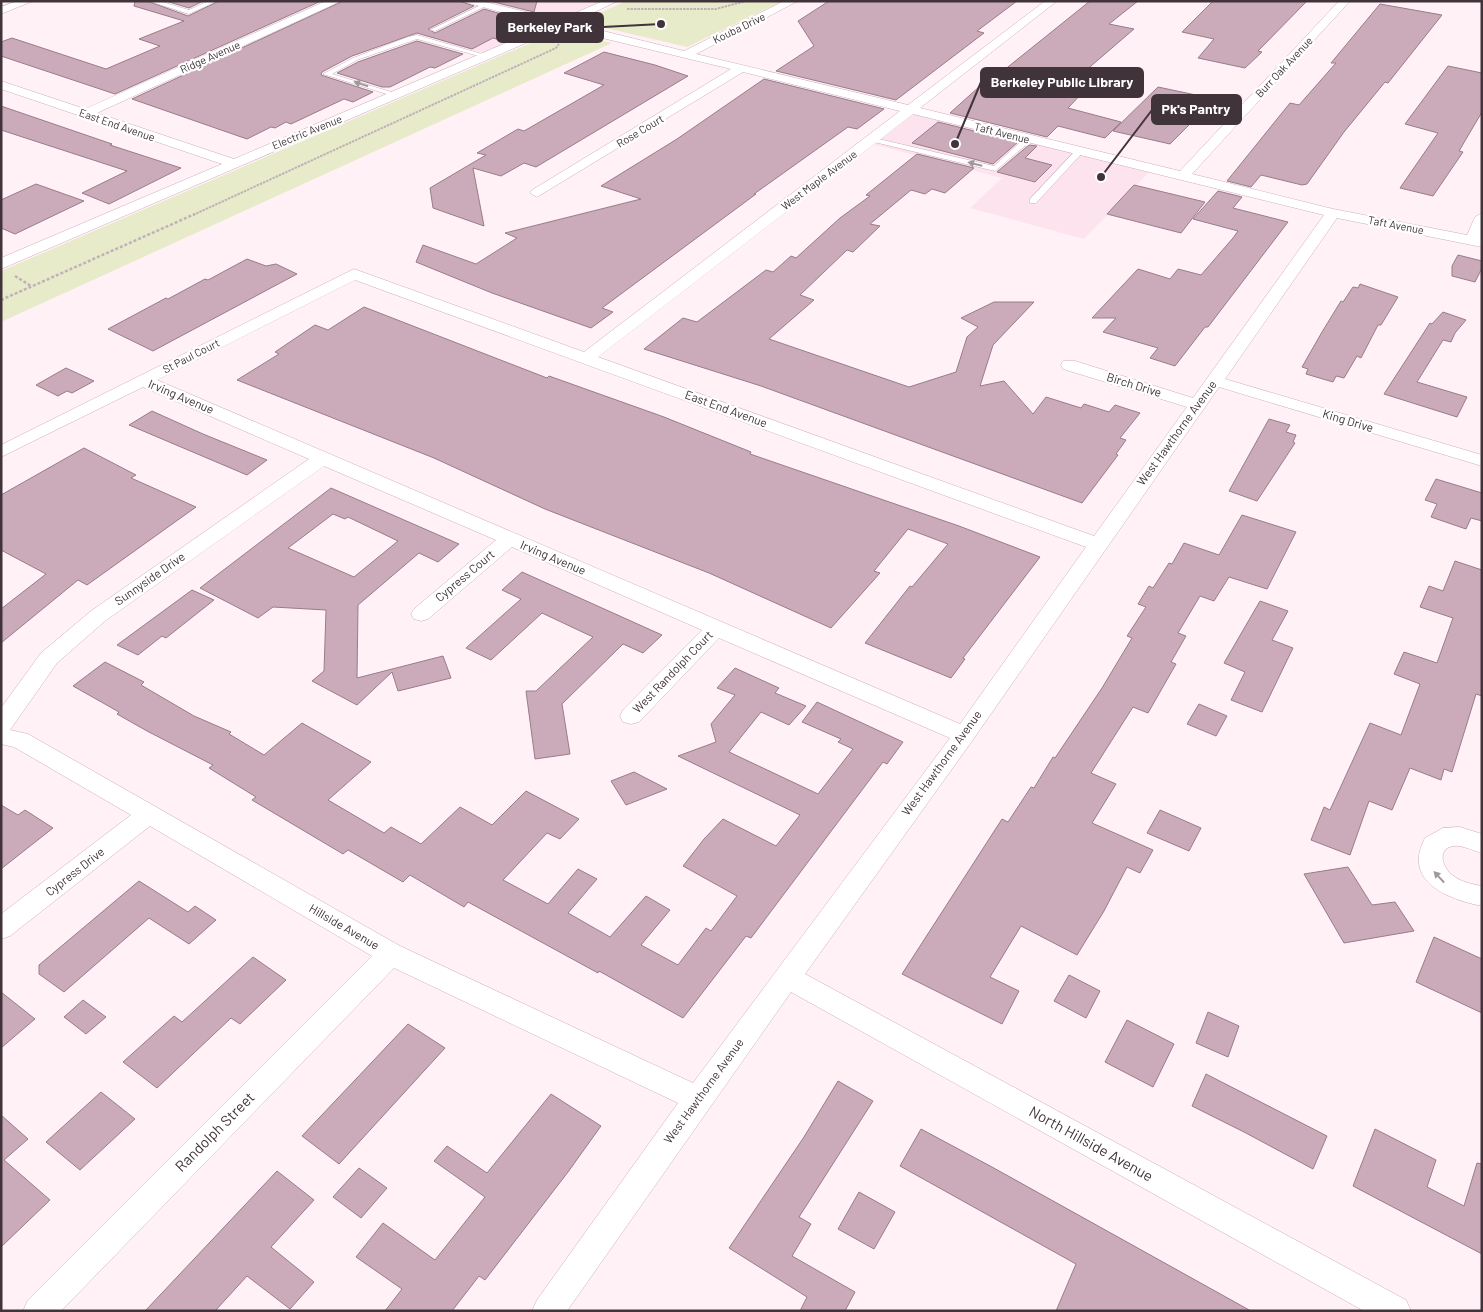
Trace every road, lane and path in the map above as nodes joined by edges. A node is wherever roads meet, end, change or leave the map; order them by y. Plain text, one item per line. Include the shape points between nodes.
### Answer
1 (28, 1) edge
2 (152, 1) edge
3 (214, 1) edge
4 (336, 1) edge
5 (466, 1) edge
6 (613, 1) edge
7 (746, 1) edge
8 (793, 1) edge
9 (1052, 1) edge
10 (1345, 1) edge
11 (483, 6) junction
12 (623, 9) dead end
13 (1, 11) edge
14 (560, 24) junction
15 (433, 30) dead end
16 (562, 41) dead end
17 (686, 54) junction
18 (486, 56) junction
19 (742, 68) junction
20 (1, 85) edge
21 (396, 95) junction
22 (910, 110) junction
23 (84, 114) junction
24 (873, 139) junction
25 (1029, 140) junction
26 (1079, 152) junction
27 (232, 163) junction
28 (1182, 177) junction
29 (537, 193) dead end
30 (1033, 201) dead end
31 (1333, 213) junction
32 (1482, 217) edge
33 (1477, 241) edge
34 (1, 264) edge
35 (354, 274) joint
36 (1, 300) edge
37 (586, 358) junction
38 (1069, 365) dead end
39 (142, 380) junction
40 (1214, 381) junction
41 (1198, 405) junction
42 (1, 452) edge
43 (323, 458) junction
44 (1482, 461) edge
45 (510, 539) junction
46 (1097, 544) junction
47 (421, 614) dead end
48 (716, 628) junction
49 (631, 716) dead end
50 (1, 725) edge
51 (964, 735) junction
52 (1, 736) edge
53 (148, 815) junction
54 (1482, 844) edge
55 (1482, 896) edge
56 (1, 929) edge
57 (391, 954) junction
58 (787, 977) junction
59 (698, 1099) junction
60 (39, 1311) edge
61 (548, 1311) edge
62 (1396, 1311) edge

1 - 13 street
2 - 3 lane via 189,12
4 - 23 street, Ridge Avenue
5 - 11 street, Taft Avenue
6 - 14 street, Electric Avenue
7 - 12 path via 716,9
8 - 17 street, Kouba Drive
9 - 22 street, West Maple Avenue
10 - 28 street, Burr Oak Avenue
11 - 14 street, Taft Avenue
11 - 15 lane
14 - 17 street, Taft Avenue
14 - 18 street, Electric Avenue
16 - 36 path via 556,48
17 - 19 street, Taft Avenue
18 - 21 street, Electric Avenue
21 -> 18 lane via 326,74 355,59 417,37
19 - 22 street, Taft Avenue
19 - 29 street, Rose Court
20 - 23 street, East End Avenue
21 - 27 street, Electric Avenue
22 - 24 street, West Maple Avenue
22 - 25 street, Taft Avenue
23 - 27 street, East End Avenue
25 -> 24 lane via 995,169
24 - 37 street, West Maple Avenue
25 - 26 street, Taft Avenue
26 - 28 street, Taft Avenue
26 - 30 lane
27 - 34 street, Electric Avenue
28 - 31 street, Taft Avenue
31 - 33 street, Taft Avenue
31 - 40 street, West Hawthorne Avenue
32 - 33 street
35 - 37 street, East End Avenue
35 - 39 street, St Paul Court
37 - 46 street, East End Avenue
38 - 41 street, Birch Drive
39 - 42 street, St Paul Court
39 - 43 street, Irving Avenue
40 - 41 street, West Hawthorne Avenue
40 - 44 street, King Drive
41 - 46 street, West Hawthorne Avenue
43 - 45 street, Irving Avenue
43 - 50 street, Sunnyside Drive via 98,616 49,658
45 - 47 street, Cypress Court
45 - 48 street, Irving Avenue
46 - 51 street, West Hawthorne Avenue
48 - 49 street, West Randolph Court
48 - 51 street, Irving Avenue
51 - 58 street, West Hawthorne Avenue
52 - 53 street, Hillside Avenue via 20,740
53 - 56 street, Cypress Drive
53 - 57 street, Hillside Avenue
55 -> 54 street via 1455,890 1442,881 1430,867 1427,857 1430,846 1446,837 1459,836
57 - 59 street, Hillside Avenue
57 - 60 street, Randolph Street
58 - 59 street, West Hawthorne Avenue
58 - 62 street, North Hillside Avenue
59 - 61 street, West Hawthorne Avenue

